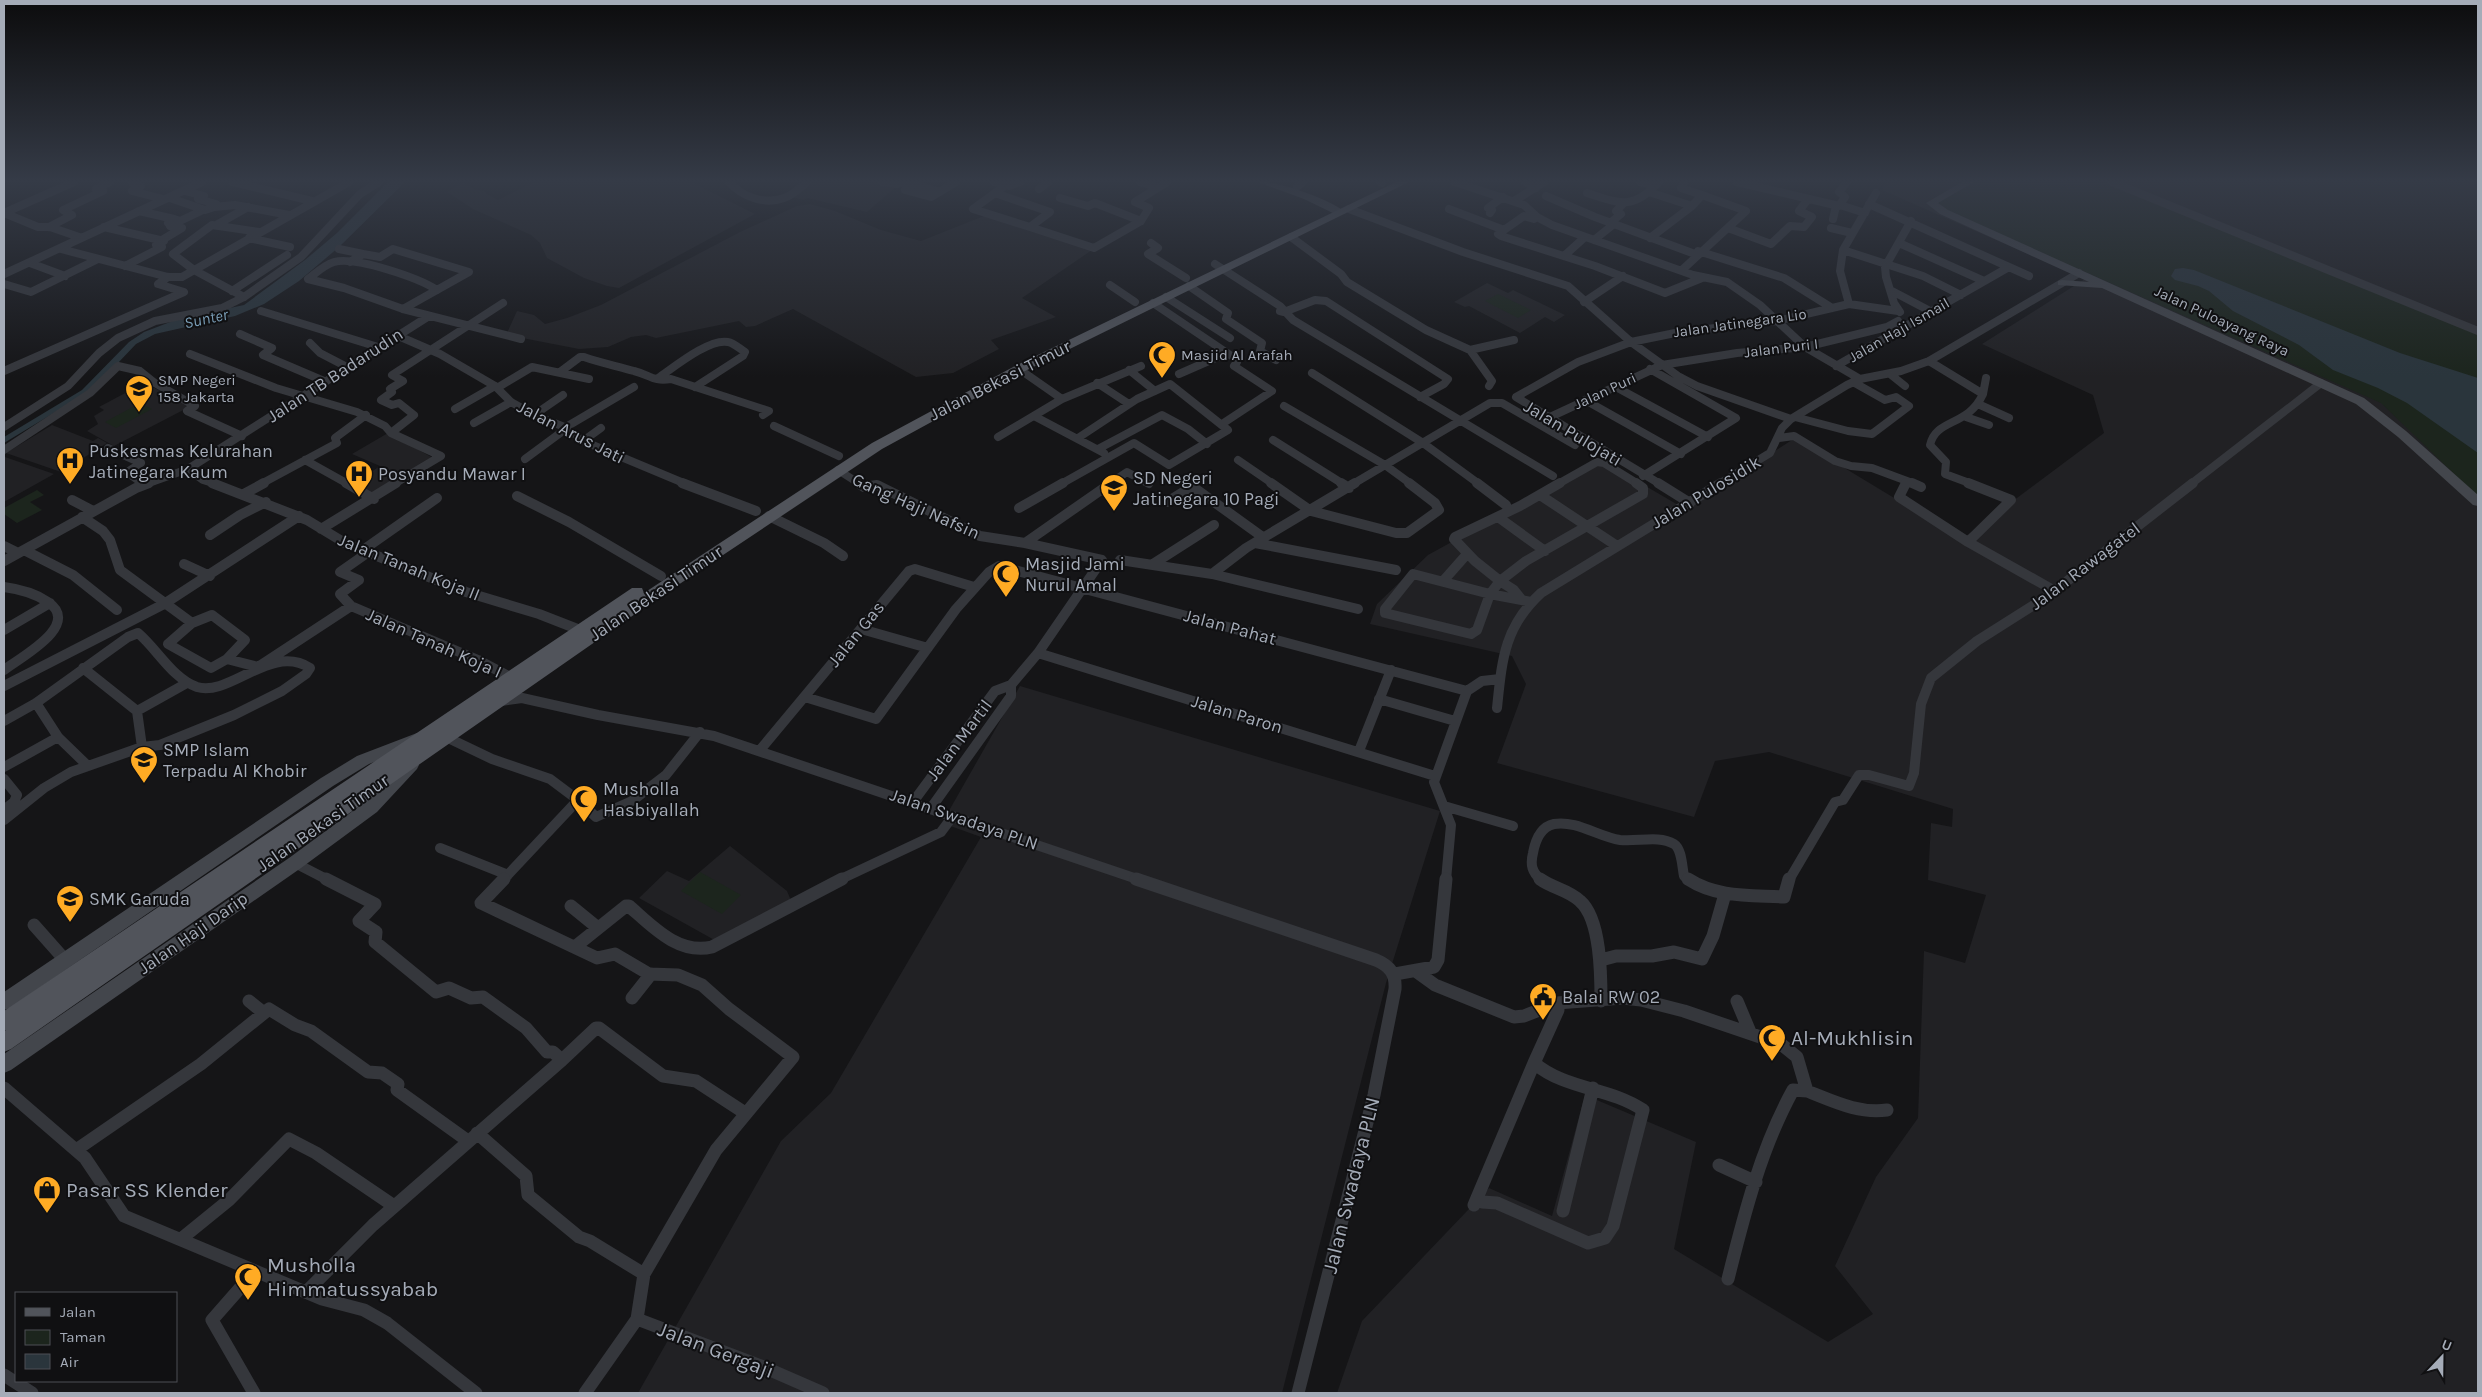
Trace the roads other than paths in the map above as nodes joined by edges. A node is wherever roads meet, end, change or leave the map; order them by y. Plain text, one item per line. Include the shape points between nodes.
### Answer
1 (65, 247) edge
2 (162, 247) edge
3 (182, 247) edge
4 (233, 247) edge
5 (310, 247) edge
6 (1157, 247) edge
7 (1262, 247) edge
8 (1268, 247) edge
9 (1305, 247) edge
10 (1450, 247) edge
11 (1537, 247) edge
12 (1574, 247) edge
13 (1615, 247) edge
14 (1680, 247) edge
15 (1702, 247) edge
16 (1844, 247) edge
17 (1896, 247) edge
18 (1908, 247) edge
19 (1966, 247) edge
20 (2022, 247) edge
21 (2272, 247) edge
22 (62, 249) junction
23 (339, 249) dead end
24 (1843, 250) junction
25 (1696, 252) junction
26 (363, 254) junction
27 (286, 255) dead end
28 (1564, 256) junction
29 (98, 259) junction
30 (350, 262) junction
31 (30, 263) junction
32 (1886, 263) junction
33 (125, 266) junction
34 (2009, 268) junction
35 (1219, 269) junction
36 (194, 270) junction
37 (1682, 270) junction
38 (2079, 273) junction
39 (4, 274) edge
40 (65, 276) junction
41 (1623, 276) junction
42 (2029, 276) dead end
43 (168, 277) junction
44 (1702, 278) junction
45 (1984, 281) junction
46 (1188, 282) junction
47 (2062, 283) junction
48 (4, 284) edge
49 (1110, 286) dead end
50 (2109, 286) junction
51 (438, 290) junction
52 (232, 291) junction
53 (1892, 291) junction
54 (1961, 295) junction
55 (244, 297) junction
56 (1160, 300) junction
57 (1135, 302) junction
58 (1584, 302) junction
59 (503, 303) dead end
60 (1849, 304) junction
61 (1832, 308) junction
62 (403, 309) junction
63 (261, 311) dead end
64 (1898, 311) junction
65 (1284, 312) junction
66 (1930, 312) junction
67 (430, 316) junction
68 (1777, 321) junction
69 (1898, 321) junction
70 (466, 325) junction
71 (1906, 325) junction
72 (1876, 330) junction
73 (2478, 331) edge
74 (240, 334) dead end
75 (396, 335) junction
76 (1888, 336) junction
77 (1230, 338) dead end
78 (522, 339) dead end
79 (1514, 340) dead end
80 (1631, 342) junction
81 (310, 343) dead end
82 (378, 347) junction
83 (1805, 347) junction
84 (430, 350) junction
85 (1470, 350) junction
86 (1227, 353) junction
87 (190, 354) dead end
88 (1276, 360) dead end
89 (1930, 361) junction
90 (1662, 365) junction
91 (1142, 366) dead end
92 (1836, 366) junction
93 (346, 367) junction
94 (1019, 369) junction
95 (1650, 369) junction
96 (1129, 370) junction
97 (4, 371) edge
98 (560, 372) junction
99 (1312, 373) dead end
100 (1179, 374) dead end
101 (1890, 374) junction
102 (588, 378) dead end
103 (1986, 378) dead end
104 (324, 380) junction
105 (656, 380) junction
106 (1856, 380) junction
107 (1097, 383) junction
108 (2321, 383) junction
109 (1489, 386) dead end
110 (1614, 386) junction
111 (1906, 386) dead end
112 (496, 387) junction
113 (634, 387) dead end
114 (695, 387) junction
115 (1155, 391) junction
116 (1984, 394) junction
117 (302, 396) junction
118 (563, 396) dead end
119 (1420, 397) junction
120 (1062, 399) junction
121 (1585, 400) junction
122 (511, 402) junction
123 (1129, 404) junction
124 (1978, 404) junction
125 (1284, 406) dead end
126 (456, 409) dead end
127 (534, 415) junction
128 (763, 415) dead end
129 (366, 416) junction
130 (1034, 416) junction
131 (1966, 417) junction
132 (1548, 418) junction
133 (1793, 418) junction
134 (2008, 418) dead end
135 (1460, 421) junction
136 (474, 423) dead end
137 (1222, 424) junction
138 (1989, 425) dead end
139 (774, 426) dead end
140 (4, 427) edge
141 (566, 428) junction
142 (601, 428) dead end
143 (391, 433) junction
144 (242, 436) junction
145 (998, 437) dead end
146 (1708, 437) junction
147 (1078, 438) junction
148 (1779, 438) junction
149 (1273, 440) dead end
150 (583, 441) junction
151 (1423, 443) junction
152 (1207, 444) junction
153 (1575, 445) dead end
154 (108, 448) dead end
155 (1098, 449) junction
156 (4, 450) edge
157 (1681, 454) junction
158 (1109, 456) junction
159 (525, 459) dead end
160 (305, 460) junction
161 (1238, 460) dead end
162 (838, 463) junction
163 (1385, 465) junction
164 (188, 469) junction
165 (1553, 476) dead end
166 (1643, 476) junction
167 (1907, 481) junction
168 (1149, 484) dead end
169 (144, 485) junction
170 (1921, 487) dead end
171 (1349, 488) junction
172 (244, 494) junction
173 (1540, 495) junction
174 (517, 496) dead end
175 (437, 498) dead end
176 (374, 499) junction
177 (72, 500) dead end
178 (266, 502) junction
179 (1167, 502) dead end
180 (2478, 502) edge
181 (1690, 503) junction
182 (1506, 505) dead end
183 (1019, 508) dead end
184 (1311, 510) junction
185 (94, 511) junction
186 (762, 514) junction
187 (299, 516) junction
188 (82, 517) junction
189 (1498, 517) junction
190 (1214, 525) dead end
191 (1586, 526) junction
192 (321, 529) junction
193 (210, 535) dead end
194 (1264, 538) junction
195 (1968, 542) junction
196 (1025, 543) junction
197 (1255, 543) junction
198 (4, 546) edge
199 (1617, 546) junction
200 (366, 550) junction
201 (1545, 550) junction
202 (21, 552) junction
203 (1468, 554) junction
204 (843, 556) dead end
205 (1102, 560) joint
206 (1120, 560) dead end
207 (4, 561) edge
208 (184, 564) dead end
209 (1154, 564) junction
210 (1396, 570) dead end
211 (1212, 574) junction
212 (210, 576) junction
213 (661, 576) junction
214 (1444, 580) junction
215 (1500, 581) junction
216 (4, 587) edge
217 (974, 587) junction
218 (1083, 589) junction
219 (2055, 591) junction
220 (1490, 594) junction
221 (1526, 601) junction
222 (50, 603) junction
223 (164, 604) junction
224 (351, 606) junction
225 (1358, 609) dead end
226 (117, 610) dead end
227 (192, 623) junction
228 (860, 629) junction
229 (4, 630) edge
230 (580, 630) junction
231 (928, 648) junction
232 (1038, 653) junction
233 (228, 659) junction
234 (83, 668) junction
235 (4, 670) edge
236 (1391, 670) junction
237 (1500, 679) junction
238 (187, 683) junction
239 (1011, 685) junction
240 (4, 686) edge
241 (515, 689) junction
242 (1467, 691) junction
243 (805, 697) junction
244 (1379, 699) junction
245 (36, 703) junction
246 (1497, 708) dead end
247 (137, 711) junction
248 (4, 721) edge
249 (1455, 721) junction
250 (700, 732) junction
251 (424, 736) junction
252 (58, 737) junction
253 (446, 737) junction
254 (142, 747) junction
255 (760, 750) junction
256 (1359, 751) junction
257 (421, 755) junction
258 (88, 766) junction
259 (4, 767) edge
260 (1436, 776) junction
261 (4, 779) edge
262 (578, 800) junction
263 (913, 802) junction
264 (1444, 806) junction
265 (931, 808) junction
266 (4, 810) edge
267 (953, 816) junction
268 (4, 820) edge
269 (1513, 826) dead end
270 (440, 848) dead end
271 (295, 863) junction
272 (508, 875) junction
273 (1725, 894) junction
274 (571, 906) dead end
275 (34, 925) dead end
276 (598, 928) junction
277 (576, 946) junction
278 (65, 960) junction
279 (1601, 960) junction
280 (1417, 972) junction
281 (651, 974) junction
282 (1395, 974) junction
283 (632, 998) dead end
284 (248, 1001) dead end
285 (1601, 1001) junction
286 (1737, 1001) dead end
287 (4, 1002) edge
288 (1557, 1003) junction
289 (264, 1013) junction
290 (4, 1022) edge
291 (1750, 1032) junction
292 (4, 1044) edge
293 (562, 1060) junction
294 (1534, 1063) junction
295 (4, 1064) edge
296 (4, 1088) edge
297 (1592, 1088) junction
298 (1807, 1091) junction
299 (1887, 1110) dead end
300 (745, 1113) junction
301 (473, 1137) junction
302 (76, 1150) junction
303 (1719, 1165) dead end
304 (1756, 1182) junction
305 (394, 1206) junction
306 (1563, 1211) dead end
307 (181, 1239) junction
308 (255, 1271) junction
309 (644, 1274) junction
310 (1728, 1279) dead end
311 (306, 1292) junction
312 (637, 1319) junction
313 (4, 1375) edge
314 (32, 1393) edge
315 (254, 1393) edge
316 (476, 1393) edge
317 (585, 1393) edge
318 (823, 1393) edge
319 (1298, 1393) edge

1 - 22 street
2 - 33 street
3 - 36 street via 174,253
4 - 36 street
5 - 55 street
6 - 46 street via 1148,254
7 - 35 main road, Jalan Bekasi Timur
8 - 35 main road, Jalan Bekasi Timur
9 - 85 street via 1352,286 1426,330
10 - 58 street via 1561,283 1571,288
11 - 28 street
12 - 28 street
13 - 37 street, Jalan Haji Ismail
14 - 25 street
15 - 25 street
16 - 24 street
17 - 32 street
18 - 45 street
19 - 34 street
20 - 38 street, Jalan Puloayang Raya
21 - 73 street
22 - 29 street
22 - 31 street
23 - 26 street
24 - 32 street, Jalan Haji Ismail
24 - 60 street via 1840,271
25 - 37 street
25 - 61 street via 1784,278
26 - 30 street
26 - 51 street via 380,257 393,249 468,272
27 - 52 street
28 - 41 street
29 - 33 street
29 - 40 street
30 - 51 street via 408,275 430,283
30 - 62 street via 336,261 308,280 344,288
31 - 39 street
31 - 40 street
32 - 53 street via 1884,276
32 - 54 street, Jalan Haji Ismail via 1923,276
33 - 43 street
34 - 42 street
34 - 45 street, Jalan Haji Ismail
35 - 46 main road, Jalan Bekasi Timur
35 - 65 street
36 - 43 street via 182,277
36 - 52 street
37 - 44 street, Jalan Haji Ismail
38 - 47 street, Jalan Pulosidik
38 - 50 street, Jalan Puloayang Raya
40 - 48 street via 31,292
41 - 44 street via 1665,293
41 - 58 street
43 - 97 street via 158,284 184,292
44 - 68 street, Jalan Haji Ismail via 1731,284
45 - 54 street, Jalan Haji Ismail
46 - 56 main road, Jalan Bekasi Timur
46 - 57 main road, Jalan Bekasi Timur
46 - 88 street via 1228,313 1226,319 1262,343 1260,351
47 - 50 street
47 - 89 street, Jalan Pulosidik
49 - 57 street
50 - 108 street, Jalan Puloayang Raya
51 - 62 street
52 - 55 street
53 - 64 street via 1893,304
53 - 66 street
54 - 66 street, Jalan Haji Ismail
55 - 140 street via 222,308 155,321 118,338 68,386
56 - 77 street
56 - 86 street
56 - 94 main road, Jalan Bekasi Timur
57 - 162 main road, Jalan Bekasi Timur via 899,422
58 - 80 street
59 - 70 street
60 - 61 street, Jalan Jatinegara Lio
60 - 64 street, Jalan Jatinegara Lio
61 - 68 street, Jalan Jatinegara Lio
62 - 67 street
63 - 82 street
64 - 69 street
65 - 119 street
65 - 119 street via 1315,300 1326,301 1448,379
66 - 71 street, Jalan Haji Ismail
67 - 70 street
67 - 75 street, Jalan TB Badarudin
68 - 80 street, Jalan Jatinegara Lio via 1680,332
68 - 83 street, Jalan Haji Ismail
69 - 71 street
69 - 72 street, Jalan Puri I
70 - 78 street
70 - 84 street
71 - 76 street, Jalan Haji Ismail
72 - 76 street
72 - 83 street, Jalan Puri I
74 - 104 street via 272,348 263,355
75 - 82 street, Jalan TB Badarudin
75 - 84 street, Jalan Arus Jati
76 - 92 street, Jalan Haji Ismail
79 - 85 street
80 - 90 street
80 - 132 street, Jalan Pulojati via 1578,362 1516,397
81 - 93 street via 320,353
82 - 93 street, Jalan TB Badarudin
83 - 90 street, Jalan Puri I via 1737,353
83 - 92 street, Jalan Haji Ismail
84 - 112 street, Jalan Arus Jati
84 - 143 street via 392,376 403,382 390,389 392,392 381,400 392,405 399,403 414,415
85 - 109 street via 1482,370 1492,378 1493,384
86 - 100 street
86 - 137 street via 1237,361 1235,367 1272,391
87 - 117 street
89 - 101 street, Jalan Pulosidik
89 - 116 street
90 - 95 street, Jalan Puri
90 - 133 street via 1697,386
91 - 96 street
92 - 106 street, Jalan Haji Ismail
93 - 104 street, Jalan TB Badarudin
94 - 120 street
94 - 162 main road, Jalan Bekasi Timur
95 - 110 street, Jalan Puri
95 - 146 street via 1736,417
96 - 107 street
96 - 115 street
98 - 102 street
98 - 105 street via 582,357
98 - 112 street via 532,367
99 - 151 street
101 - 106 street, Jalan Pulosidik
101 - 111 street
103 - 116 street
104 - 117 street, Jalan TB Badarudin
105 - 114 street via 671,379
105 - 114 street via 700,352 723,342 745,352
106 - 133 street, Jalan Pulosidik
106 - 133 street, Jalan Haji Ismail via 1885,400 1894,397 1909,406 1872,434
107 - 120 street
107 - 123 street
108 - 180 street, Jalan Puloayang Raya via 2369,406
108 - 219 street, Jalan Rawagatel
110 - 121 street, Jalan Puri
110 - 146 street
112 - 122 street, Jalan Arus Jati
112 - 126 street
113 - 141 street
114 - 128 street via 769,411
115 - 123 street
115 - 137 street via 1172,385
116 - 124 street
117 - 129 street
117 - 144 street, Jalan TB Badarudin
118 - 127 street
119 - 135 street
120 - 130 street
121 - 132 street, Jalan Puri
121 - 157 street
122 - 127 street, Jalan Arus Jati
122 - 136 street
123 - 147 street
124 - 131 street
124 - 134 street
125 - 163 street
127 - 141 street, Jalan Arus Jati
129 - 143 street via 390,429
129 - 160 street via 335,438 337,443
130 - 145 street
130 - 147 street
131 - 138 street
131 - 195 street via 1944,424 1934,433 1930,445 1946,462 1945,474 2011,500
132 - 166 street, Jalan Pulojati
133 - 148 street, Jalan Pulosidik via 1782,428
135 - 151 street
135 - 153 street via 1490,403 1502,403
135 - 165 street
137 - 152 street via 1228,430
139 - 162 street, Gang Haji Nafsin
141 - 150 street, Jalan Arus Jati
141 - 159 street
142 - 150 street
143 - 176 street via 440,456
144 - 156 street via 187,411 195,406 140,371 118,366 90,393
144 - 164 street, Jalan TB Badarudin
146 - 157 street
147 - 155 street
148 - 167 street via 1794,436 1835,460 1872,468
148 - 181 street, Jalan Pulosidik via 1770,453
149 - 171 street
150 - 186 street, Jalan Arus Jati
151 - 163 street
151 - 182 street
152 - 155 street via 1162,415
152 - 158 street via 1169,465 1136,443
154 - 169 street via 141,463 126,472
155 - 158 street
157 - 166 street
158 - 183 street
160 - 172 street
160 - 176 street
161 - 184 street
162 - 186 main road, Jalan Bekasi Timur
162 - 196 street, Gang Haji Nafsin via 864,487 876,485 980,536
163 - 171 street
163 - 184 street via 1435,503 1439,507 1436,513 1407,533 1401,533
164 - 169 street, Jalan TB Badarudin
164 - 172 street, Jalan Tanah Koja II via 204,480
166 - 181 street, Jalan Pulojati
167 - 170 street
167 - 195 street via 1899,497
168 - 196 street via 1127,472
169 - 185 street, Jalan TB Badarudin
171 - 184 street
172 - 178 street, Jalan Tanah Koja II
173 - 189 street
173 - 191 street
173 - 191 street via 1600,462 1644,488 1643,494
174 - 213 street via 569,522
175 - 200 street
176 - 192 street
177 - 185 street
178 - 187 street, Jalan Tanah Koja II
178 - 193 street
179 - 194 street via 1188,489 1196,489
181 - 199 street, Jalan Pulosidik
184 - 194 street
185 - 188 street, Jalan TB Badarudin
186 - 204 street, Jalan Arus Jati
186 - 213 main road, Jalan Bekasi Timur
186 - 241 main road, Jalan Bekasi Timur
187 - 192 street, Jalan Tanah Koja II
187 - 212 street
188 - 202 street, Jalan TB Badarudin
188 - 223 street via 103,531 110,540 120,570
189 - 201 street
189 - 203 street via 1455,537
190 - 209 street
191 - 199 street
191 - 201 street
192 - 200 street, Jalan Tanah Koja II via 345,543
194 - 197 street
195 - 219 street
196 - 205 street, Gang Haji Nafsin
197 - 210 street
197 - 211 street
198 - 202 street
199 - 221 street, Jalan Pulosidik
200 - 224 street via 340,572 359,580 340,594
200 - 230 street, Jalan Tanah Koja II via 466,592
201 - 215 street
202 - 207 street, Jalan TB Badarudin
202 - 226 street via 73,575
203 - 214 street
203 - 215 street
205 - 218 street, Jalan Martil
206 - 209 street
208 - 212 street
209 - 211 street
211 - 225 street
212 - 223 street
213 - 230 main road, Jalan Bekasi Timur
214 - 220 street
214 - 220 street via 1410,575 1384,609 1385,613 1471,634 1477,630
215 - 220 street
215 - 221 street via 1514,588
216 - 222 street via 20,589
217 - 218 street, Jalan Pahat via 994,566 1003,566
217 - 228 street, Jalan Gas via 912,569
217 - 231 street
218 - 232 street, Jalan Martil
218 - 236 street, Jalan Pahat
219 - 273 street, Jalan Rawagatel via 1977,642 1931,678 1921,704 1914,773 1907,787 1862,774 1820,823 1790,875 1784,897
220 - 221 street
221 - 237 street, Jalan Pulosidik via 1503,648
222 - 229 street
222 - 235 street via 59,618 58,625
223 - 227 street
223 - 240 street
224 - 233 street, Jalan Tanah Koja I via 258,667
224 - 241 street, Jalan Tanah Koja I via 478,660
227 - 233 street via 212,615 245,640
227 - 233 street via 168,646 211,668
228 - 231 street
228 - 243 street, Jalan Gas
230 - 241 main road, Jalan Bekasi Timur
231 - 243 street via 876,719
232 - 239 street, Jalan Martil
232 - 256 street, Jalan Paron
234 - 238 street via 138,633
234 - 245 street
234 - 247 street
236 - 242 street, Jalan Pahat
236 - 244 street
237 - 242 street via 1476,683
237 - 246 street, Jalan Pulosidik
238 - 247 street
238 - 254 street via 192,687 209,688 282,662 302,662 310,668 282,691 234,715 160,745
239 - 263 street, Jalan Martil via 996,691
239 - 265 street, Jalan Martil via 1011,696
241 - 250 street, Jalan Swadaya PLN via 598,715
241 - 251 main road, Jalan Bekasi Timur
241 - 253 main road, Jalan Bekasi Timur
242 - 249 street
243 - 255 street, Jalan Gas
244 - 249 street
244 - 256 street
245 - 248 street
245 - 252 street
247 - 254 street
249 - 260 street
250 - 255 street, Jalan Swadaya PLN
250 - 262 street via 671,771 632,801 596,817
251 - 278 street via 363,760 327,782
251 - 290 main road, Jalan Bekasi Timur
252 - 258 street
252 - 259 street
253 - 257 main road, Jalan Bekasi Timur
253 - 262 street via 496,761 523,768 564,786
254 - 258 street
255 - 263 street, Jalan Swadaya PLN
256 - 260 street, Jalan Paron
257 - 271 street, Jalan Haji Darip via 371,807
257 - 292 main road, Jalan Bekasi Timur
258 - 268 street via 49,784
260 - 264 street via 1434,785
261 - 266 street via 18,798
262 - 272 street
263 - 265 street, Jalan Swadaya PLN
264 - 269 street
264 - 280 street via 1452,825 1439,957 1434,967
265 - 267 street, Jalan Swadaya PLN
267 - 276 street via 941,832 704,949 676,942 629,906
267 - 282 street, Jalan Swadaya PLN via 1376,960
270 - 272 street
271 - 293 street via 375,904 359,921 376,932 375,942 380,948 436,992 449,988 472,998 483,997 534,1034 547,1052 553,1052
271 - 295 street, Jalan Haji Darip
272 - 277 street via 481,903
273 - 279 street via 1713,936 1702,958 1674,952
273 - 279 street via 1689,881 1684,876 1678,848 1672,843 1621,840 1560,822 1541,830 1536,836 1530,864 1532,870 1548,885 1582,901
274 - 276 street
275 - 278 street
276 - 277 street
277 - 281 street via 597,958 615,954
278 - 287 street
279 - 285 street
280 - 282 street
280 - 288 street via 1435,985 1514,1016 1524,1016
281 - 283 street
281 - 300 street via 678,975 702,985 792,1055 792,1060
282 - 319 street, Jalan Swadaya PLN via 1395,989 1374,1095
284 - 289 street
285 - 288 street
285 - 291 street via 1641,1000
286 - 291 street
288 - 294 street via 1558,1010
289 - 301 street via 269,1009 311,1031 368,1072 385,1075 398,1084 397,1090
289 - 302 street via 201,1064
291 - 298 street via 1781,1044 1795,1054
293 - 300 street via 599,1028 663,1076 696,1080
293 - 301 street
294 - 297 street via 1564,1080
294 - 297 street via 1478,1204 1497,1203 1588,1243 1599,1242 1609,1233 1628,1177 1644,1110
296 - 302 street
297 - 306 street
298 - 299 street via 1858,1109
298 - 304 street via 1793,1090 1786,1100
300 - 309 street via 716,1150
301 - 305 street
301 - 309 street via 526,1176 528,1195 579,1237
302 - 307 street via 85,1158 124,1216
303 - 304 street
304 - 310 street
305 - 307 street via 316,1153 289,1139 228,1200
305 - 311 street
307 - 308 street
308 - 311 street
308 - 315 street via 212,1320
309 - 312 street
311 - 316 street via 376,1316
312 - 317 street
312 - 318 street, Jalan Gergaji
313 - 314 street

